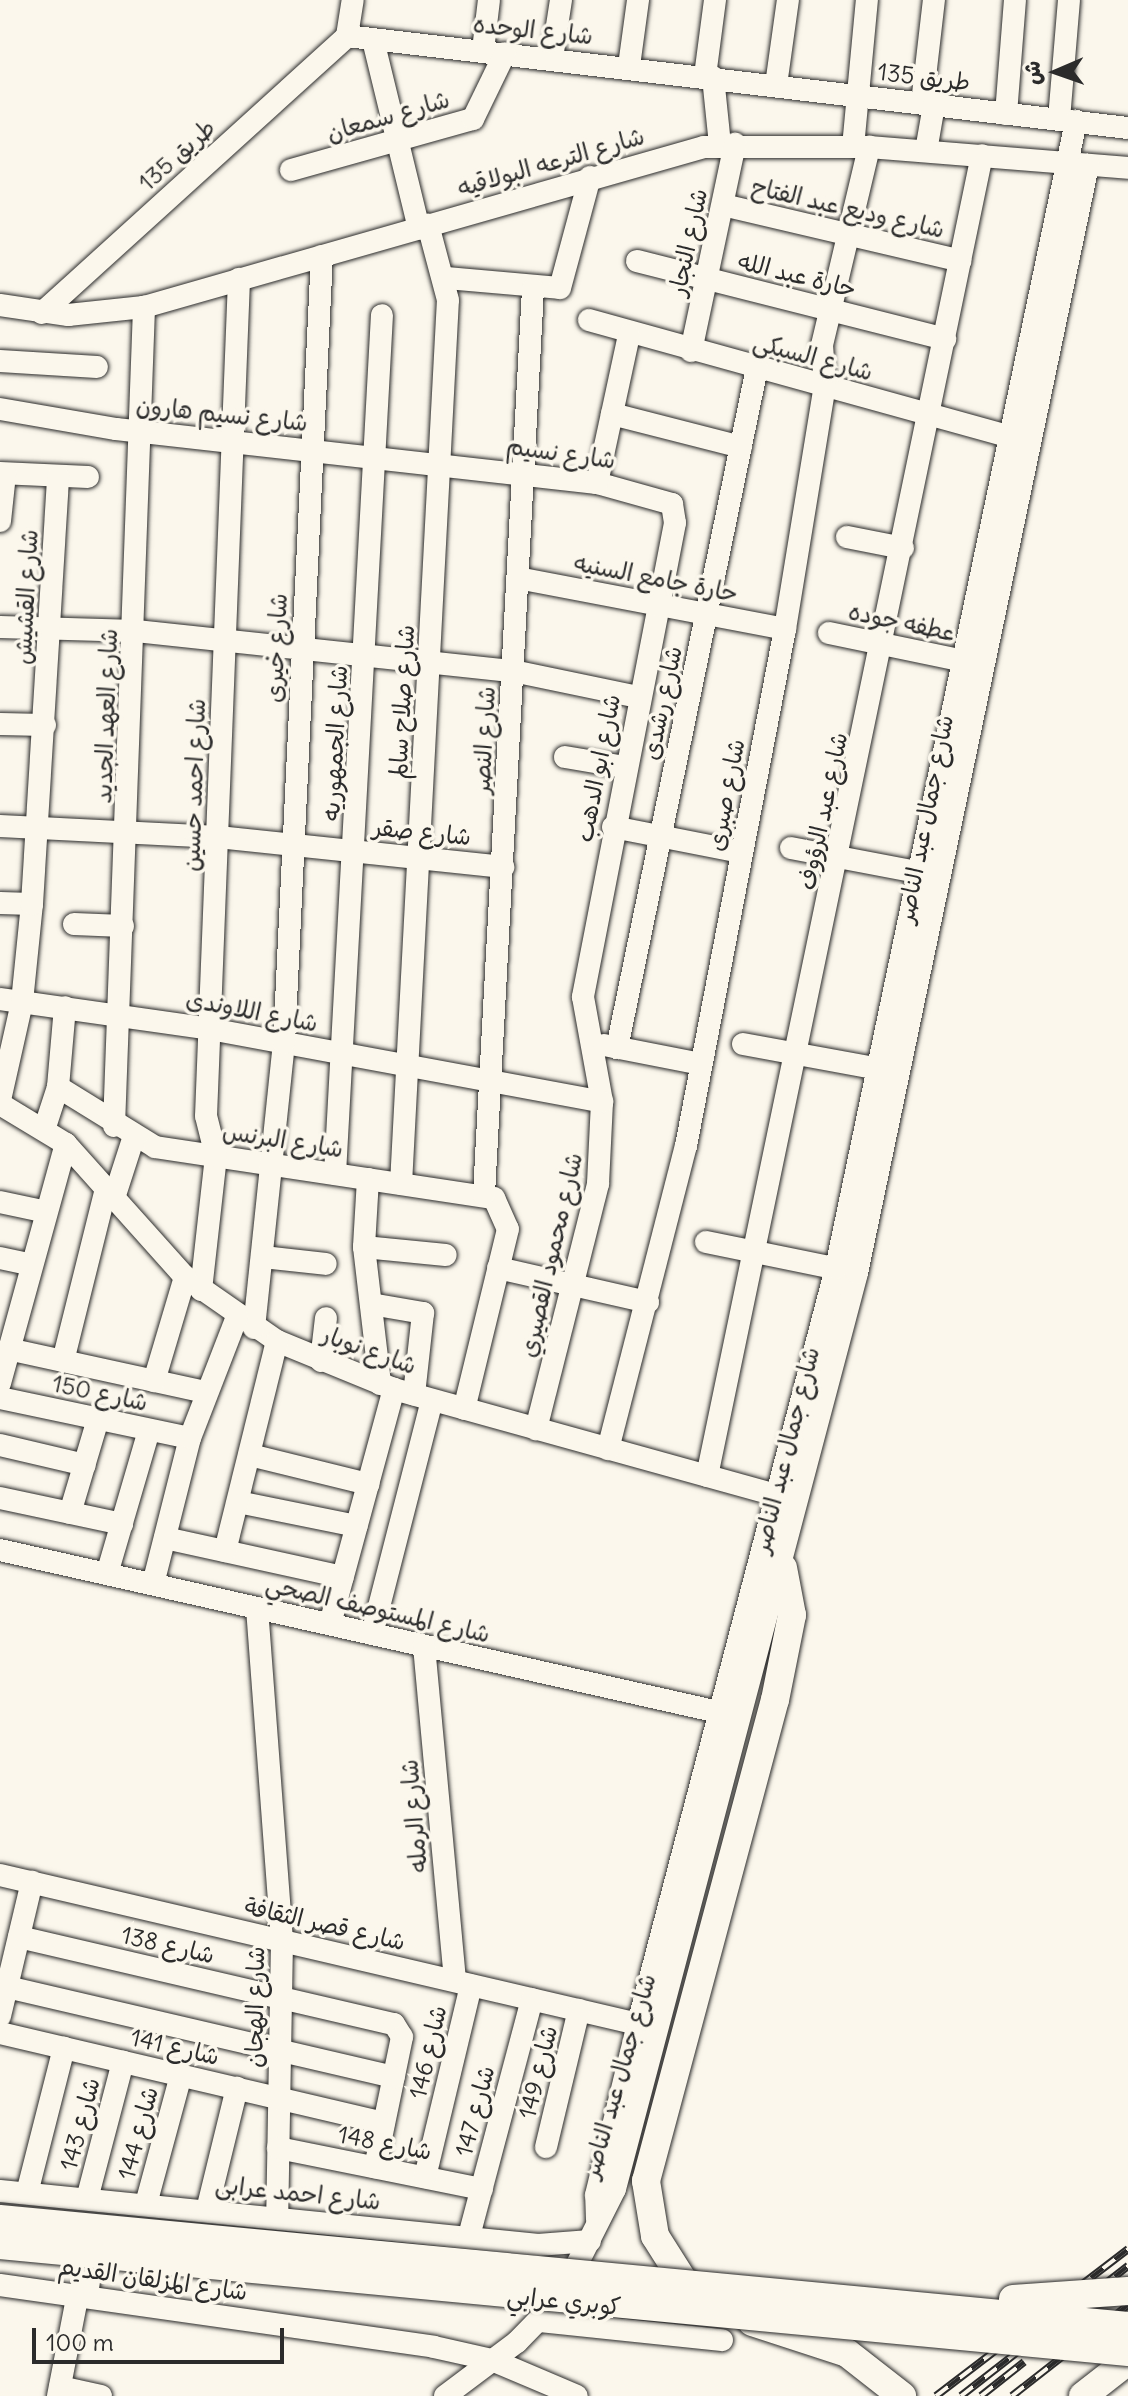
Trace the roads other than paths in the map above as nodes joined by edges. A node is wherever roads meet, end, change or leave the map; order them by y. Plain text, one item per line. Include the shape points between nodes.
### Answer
1 (353, 0) edge
2 (489, 0) edge
3 (561, 0) edge
4 (638, 0) edge
5 (715, 0) edge
6 (788, 0) edge
7 (867, 0) edge
8 (934, 0) edge
9 (1015, 0) edge
10 (1069, 0) edge
11 (347, 36) junction
12 (373, 40) junction
13 (494, 52) junction
14 (552, 58) junction
15 (629, 66) junction
16 (709, 76) junction
17 (776, 85) junction
18 (858, 95) junction
19 (928, 104) junction
20 (1006, 114) junction
21 (1067, 120) junction
22 (1128, 128) edge
23 (397, 141) junction
24 (728, 144) junction
25 (861, 147) junction
26 (926, 151) junction
27 (982, 155) junction
28 (1078, 164) junction
29 (1128, 168) edge
30 (291, 170) dead end
31 (590, 177) junction
32 (723, 205) junction
33 (424, 226) junction
34 (848, 235) junction
35 (322, 256) junction
36 (637, 261) dead end
37 (961, 261) junction
38 (446, 278) junction
39 (239, 279) junction
40 (707, 279) junction
41 (533, 289) junction
42 (0, 305) edge
43 (144, 307) junction
44 (830, 310) junction
45 (42, 313) junction
46 (382, 315) dead end
47 (589, 320) dead end
48 (629, 335) junction
49 (945, 339) junction
50 (691, 351) junction
51 (0, 361) edge
52 (97, 367) dead end
53 (757, 368) junction
54 (825, 386) junction
55 (0, 409) edge
56 (612, 414) junction
57 (930, 415) junction
58 (141, 430) junction
59 (1019, 439) junction
60 (234, 440) junction
61 (741, 447) junction
62 (312, 449) junction
63 (376, 456) junction
64 (440, 463) junction
65 (523, 473) junction
66 (3, 474) edge
67 (58, 477) junction
68 (88, 477) dead end
69 (597, 483) junction
70 (672, 504) joint
71 (0, 521) edge
72 (847, 537) dead end
73 (903, 548) junction
74 (518, 578) junction
75 (658, 605) junction
76 (707, 615) junction
77 (0, 627) edge
78 (51, 628) junction
79 (785, 629) junction
80 (136, 631) junction
81 (829, 633) dead end
82 (226, 640) junction
83 (884, 645) junction
84 (303, 649) junction
85 (365, 656) junction
86 (964, 661) junction
87 (431, 663) junction
88 (513, 671) junction
89 (639, 697) junction
90 (0, 724) edge
91 (45, 725) junction
92 (565, 757) dead end
93 (625, 767) junction
94 (0, 826) edge
95 (39, 827) junction
96 (613, 827) junction
97 (128, 832) junction
98 (218, 837) junction
99 (661, 837) junction
100 (293, 844) junction
101 (791, 848) dead end
102 (355, 851) junction
103 (741, 852) junction
104 (840, 857) junction
105 (420, 858) junction
106 (503, 867) junction
107 (930, 875) junction
108 (0, 903) edge
109 (32, 904) junction
110 (74, 924) dead end
111 (123, 926) junction
112 (11, 1000) edge
113 (65, 1007) junction
114 (119, 1015) junction
115 (210, 1029) junction
116 (284, 1043) junction
117 (591, 1043) junction
118 (743, 1044) dead end
119 (617, 1048) junction
120 (344, 1055) junction
121 (800, 1055) junction
122 (701, 1064) junction
123 (407, 1068) junction
124 (879, 1069) junction
125 (493, 1083) junction
126 (58, 1087) junction
127 (0, 1102) edge
128 (602, 1102) junction
129 (45, 1127) junction
130 (124, 1132) junction
131 (66, 1144) junction
132 (216, 1156) junction
133 (274, 1164) junction
134 (335, 1174) junction
135 (368, 1179) junction
136 (401, 1184) junction
137 (110, 1193) junction
138 (484, 1194) junction
139 (0, 1202) edge
140 (42, 1211) junction
141 (706, 1242) dead end
142 (364, 1247) junction
143 (757, 1252) junction
144 (446, 1255) dead end
145 (263, 1257) junction
146 (0, 1258) edge
147 (29, 1264) junction
148 (326, 1264) dead end
149 (498, 1268) junction
150 (847, 1270) junction
151 (193, 1284) junction
152 (576, 1286) junction
153 (648, 1302) junction
154 (371, 1304) junction
155 (326, 1318) dead end
156 (245, 1322) junction
157 (277, 1341) junction
158 (8, 1349) junction
159 (63, 1361) junction
160 (321, 1361) junction
161 (154, 1381) junction
162 (0, 1383) edge
163 (206, 1392) junction
164 (405, 1392) junction
165 (0, 1398) edge
166 (464, 1409) junction
167 (98, 1419) junction
168 (536, 1429) junction
169 (149, 1430) junction
170 (190, 1438) junction
171 (0, 1445) edge
172 (608, 1449) junction
173 (250, 1455) junction
174 (85, 1465) junction
175 (707, 1476) junction
176 (368, 1484) junction
177 (0, 1498) edge
178 (789, 1498) junction
179 (238, 1502) junction
180 (70, 1513) junction
181 (122, 1524) junction
182 (357, 1526) junction
183 (165, 1538) junction
184 (0, 1550) edge
185 (225, 1551) junction
186 (783, 1568) junction
187 (107, 1574) junction
188 (343, 1577) junction
189 (153, 1584) junction
190 (257, 1608) junction
191 (330, 1624) junction
192 (372, 1634) junction
193 (424, 1646) junction
194 (721, 1713) junction
195 (744, 1718) junction
196 (0, 1875) edge
197 (32, 1882) junction
198 (12, 1938) edge
199 (282, 1941) junction
200 (463, 1983) junction
201 (7, 1987) junction
202 (281, 1998) junction
203 (532, 1999) junction
204 (579, 2010) junction
205 (0, 2016) edge
206 (638, 2024) junction
207 (0, 2033) edge
208 (64, 2048) junction
209 (280, 2050) junction
210 (123, 2062) junction
211 (181, 2075) junction
212 (394, 2077) junction
213 (237, 2088) junction
214 (279, 2098) junction
215 (384, 2123) junction
216 (546, 2147) dead end
217 (278, 2148) junction
218 (375, 2167) junction
219 (425, 2177) junction
220 (482, 2189) junction
221 (0, 2191) edge
222 (27, 2193) junction
223 (94, 2199) junction
224 (146, 2204) junction
225 (207, 2210) junction
226 (277, 2216) junction
227 (0, 2219) edge
228 (597, 2219) junction
229 (469, 2236) junction
230 (590, 2241) junction
231 (0, 2245) edge
232 (686, 2285) junction
233 (1, 2288) edge
234 (1128, 2291) edge
235 (82, 2294) junction
236 (965, 2311) junction
237 (540, 2321) junction
238 (1128, 2326) edge
239 (731, 2329) junction
240 (492, 2360) junction
241 (1127, 2360) edge
242 (59, 2391) edge
243 (101, 2396) edge
244 (445, 2396) edge
245 (577, 2396) edge
246 (902, 2396) edge
247 (1083, 2396) edge

1 - 11 street
2 - 13 street, شارع سمعان
3 - 14 street
4 - 15 street
5 - 16 street, شارع النجار
6 - 17 street
7 - 18 street, شارع صبرى
8 - 19 street
9 - 20 street
10 - 21 street, شارع جمال عبد الناصر
11 - 12 street, شارع الوحده
11 - 45 street, طريق 135
12 - 13 street, شارع الوحده
12 - 23 street, شارع صلاح سالم
13 - 14 street, شارع الوحده
13 - 23 street, شارع سمعان via 479,115
14 - 15 street, شارع الوحده
15 - 16 street, شارع الوحده
16 - 17 street, طريق 135
16 - 24 street, شارع النجار
17 - 18 street, طريق 135
18 - 19 street, طريق 135
18 - 25 street, شارع صبرى
19 - 20 street, طريق 135
19 - 26 street
20 - 21 street, طريق 135
21 - 22 street, طريق 135
21 - 28 street, شارع جمال عبد الناصر
23 - 30 street, شارع سمعان
23 - 33 street, شارع صلاح سالم
24 - 25 street, شارع الترعه البولاقيه
24 - 31 street, شارع الترعه البولاقيه
24 - 32 street, شارع النجار
25 - 26 street, شارع الترعه البولاقيه
25 - 34 street, شارع صبرى
26 - 27 street, شارع الترعه البولاقيه
27 - 28 street, شارع الترعه البولاقيه
27 - 37 street, شارع عبد الرؤوف
28 - 29 street, شارع الترعه البولاقيه
28 - 59 street, شارع جمال عبد الناصر
31 - 33 street, شارع الترعه البولاقيه
31 - 41 street via 560,288
32 - 34 street, شارع وديع عبد الفتاح
32 - 40 street, شارع النجار
33 - 35 street, شارع الترعه البولاقيه
33 - 38 street, شارع صلاح سالم
34 - 37 street, شارع وديع عبد الفتاح
34 - 44 street, شارع صبرى
35 - 39 street, شارع الترعه البولاقيه
35 - 62 street, شارع خيرى
36 - 40 street, حارة عبد الله
37 - 49 street, شارع عبد الرؤوف
38 - 41 street
38 - 64 street, شارع صلاح سالم
39 - 43 street, شارع الترعه البولاقيه
39 - 60 street, شارع احمد حسين
40 - 44 street, حارة عبد الله
40 - 50 street, شارع النجار
41 - 65 street, شارع النصر
42 - 45 street, شارع الترعه البولاقيه
43 - 45 street, شارع الترعه البولاقيه
43 - 58 street, شارع العهد الجديد
44 - 49 street, حارة عبد الله
44 - 54 street, شارع صبرى via 820,359
46 - 63 street, شارع الجمهوريه
47 - 48 street, شارع السبكى
48 - 50 street, شارع السبكى
48 - 56 street
49 - 57 street, شارع عبد الرؤوف
50 - 53 street, شارع السبكى
51 - 52 street
53 - 54 street, شارع السبكى
53 - 61 street, شارع رشدى
54 - 57 street, شارع السبكى
54 - 79 street, شارع صبرى
55 - 58 street, شارع نسيم هارون
56 - 61 street
56 - 69 street
57 - 59 street, شارع السبكى
57 - 73 street, شارع عبد الرؤوف
58 - 60 street, شارع نسيم هارون
58 - 80 street, شارع العهد الجديد
59 - 86 street, شارع جمال عبد الناصر
59 - 107 street, شارع جمال عبد الناصر
60 - 62 street, شارع نسيم هارون
60 - 82 street, شارع احمد حسين
61 - 76 street, شارع رشدى
62 - 63 street, شارع نسيم هارون
62 - 84 street, شارع خيرى
63 - 64 street, شارع نسيم هارون
63 - 85 street, شارع الجمهوريه
64 - 65 street, شارع نسيم
64 - 87 street, شارع صلاح سالم
65 - 69 street, شارع نسيم
65 - 74 street, شارع النصر
66 - 67 street
66 - 71 street
67 - 68 street
67 - 78 street, شارع القشيش
69 - 70 street, شارع نسيم
70 - 75 street, شارع ابو الدهب via 675,523
72 - 73 street
73 - 83 street, شارع عبد الرؤوف
74 - 75 street, حارة جامع السنيه
74 - 88 street, شارع النصر
75 - 76 street, حارة جامع السنيه
75 - 89 street, شارع ابو الدهب
76 - 79 street, حارة جامع السنيه
76 - 99 street, شارع رشدى
77 - 78 street
78 - 80 street
78 - 91 street, شارع القشيش
79 - 103 street, شارع صبرى
80 - 82 street
80 - 97 street, شارع العهد الجديد
81 - 83 street, عطفه جوده
82 - 84 street
82 - 98 street, شارع احمد حسين
83 - 86 street, عطفه جوده
83 - 104 street, شارع عبد الرؤوف
84 - 85 street
84 - 100 street, شارع خيرى
85 - 87 street
85 - 102 street, شارع الجمهوريه
86 - 107 street, شارع جمال عبد الناصر
87 - 88 street
87 - 105 street, شارع صلاح سالم
88 - 89 street
88 - 106 street, شارع النصر
89 - 93 street, شارع ابو الدهب
90 - 91 street
91 - 95 street, شارع القشيش
92 - 93 street
93 - 96 street, شارع ابو الدهب
94 - 95 street, شارع صقر
95 - 97 street, شارع صقر
95 - 109 street, شارع القشيش
96 - 99 street
96 - 117 street, شارع ابو الدهب via 583,997
97 - 98 street, شارع صقر
97 - 111 street, شارع العهد الجديد
98 - 100 street, شارع صقر
98 - 115 street, شارع احمد حسين
99 - 103 street
99 - 119 street, شارع رشدى
100 - 102 street, شارع صقر
100 - 116 street, شارع خيرى
101 - 104 street
102 - 105 street, شارع صقر
102 - 120 street, شارع الجمهوريه
103 - 122 street, شارع صبرى
104 - 107 street
104 - 121 street, شارع عبد الرؤوف
105 - 106 street, شارع صقر
105 - 123 street, شارع صلاح سالم
106 - 125 street, شارع النصر
107 - 124 street, شارع جمال عبد الناصر
107 - 150 street, شارع جمال عبد الناصر
108 - 109 street
109 - 112 street, شارع القشيش
110 - 111 street
111 - 114 street, شارع العهد الجديد
112 - 113 street, شارع اللاوندى
112 - 127 street, شارع القشيش
113 - 114 street, شارع اللاوندى
113 - 126 street
114 - 115 street, شارع اللاوندى
114 - 130 street, شارع العهد الجديد
115 - 116 street, شارع اللاوندى
115 - 132 street, شارع احمد حسين via 206,1116
116 - 120 street, شارع اللاوندى
116 - 133 street, شارع خيرى
117 - 119 street
117 - 128 street, شارع محمود القصيري
118 - 121 street
119 - 122 street
120 - 123 street, شارع اللاوندى
120 - 134 street, شارع الجمهوريه
121 - 124 street
121 - 143 street, شارع عبد الرؤوف
122 - 153 street, شارع صبرى
123 - 125 street, شارع اللاوندى
123 - 136 street, شارع صلاح سالم
124 - 150 street, شارع جمال عبد الناصر
125 - 128 street, شارع اللاوندى
125 - 138 street, شارع النصر
126 - 129 street
126 - 130 street, شارع البرنس
127 - 129 street, شارع نوبار
128 - 152 street, شارع محمود القصيري via 598,1184
129 - 131 street, شارع نوبار
130 - 132 street, شارع البرنس
130 - 137 street, شارع العهد الجديد
131 - 137 street, شارع نوبار
131 - 140 street
132 - 133 street, شارع البرنس
132 - 151 street, شارع احمد حسين
133 - 134 street, شارع البرنس
133 - 145 street, شارع خيرى
134 - 135 street, شارع البرنس
135 - 136 street, شارع البرنس
135 - 142 street
136 - 138 street, شارع البرنس
137 - 151 street, شارع نوبار
137 - 159 street, شارع العهد الجديد
138 - 149 street via 507,1217
139 - 140 street
140 - 147 street
141 - 143 street
142 - 144 street
142 - 154 street
143 - 150 street
143 - 175 street, شارع عبد الرؤوف
145 - 148 street
145 - 156 street, شارع خيرى
146 - 147 street
147 - 158 street
149 - 152 street
149 - 166 street
150 - 178 street, شارع جمال عبد الناصر
151 - 156 street, شارع نوبار
151 - 161 street, شارع احمد حسين
152 - 153 street
152 - 168 street, شارع محمود القصيري
153 - 172 street, شارع صبرى
154 - 164 street
154 - 164 street via 423,1313
155 - 160 street
156 - 157 street, شارع نوبار
156 - 163 street, شارع خيرى
157 - 160 street, شارع نوبار
157 - 173 street
158 - 159 street
158 - 162 street
159 - 161 street
160 - 164 street, شارع نوبار
161 - 163 street
163 - 170 street, شارع خيرى
164 - 166 street, شارع نوبار
164 - 176 street
164 - 192 street
165 - 167 street, شارع 150
166 - 168 street, شارع نوبار
167 - 169 street, شارع 150
167 - 174 street
168 - 172 street, شارع نوبار
169 - 170 street, شارع 150
169 - 181 street
170 - 183 street, شارع خيرى
171 - 174 street
172 - 175 street, شارع نوبار
173 - 176 street
173 - 179 street
174 - 180 street
175 - 178 street, شارع نوبار
176 - 182 street
177 - 180 street
178 - 186 street, شارع جمال عبد الناصر
178 - 194 street, شارع جمال عبد الناصر
179 - 182 street
179 - 185 street
180 - 181 street
181 - 187 street
182 - 188 street
183 - 185 street
183 - 189 street, شارع خيرى
184 - 187 street, شارع المستوصف الصحي
185 - 188 street
186 - 195 street, شارع جمال عبد الناصر
186 - 232 main road via 792,1615 775,1700 646,2181 655,2236
187 - 189 street, شارع المستوصف الصحي
188 - 191 street
189 - 190 street, شارع المستوصف الصحي
190 - 191 street, شارع المستوصف الصحي
190 - 199 street, شارع الهجان
191 - 192 street, شارع المستوصف الصحي
192 - 193 street, شارع المستوصف الصحي
193 - 194 street, شارع المستوصف الصحي
193 - 200 street, شارع الرمله
194 - 195 street, شارع المستوصف الصحي
194 - 206 street, شارع جمال عبد الناصر
195 - 228 street, شارع جمال عبد الناصر via 615,2189
196 - 197 street, شارع قصر الثقافة
197 - 198 street
197 - 199 street, شارع قصر الثقافة
198 - 201 street
198 - 202 street, شارع 138
199 - 200 street, شارع قصر الثقافة
199 - 202 street, شارع الهجان
200 - 203 street, شارع قصر الثقافة
200 - 219 street, شارع 146
201 - 205 street
201 - 209 street
202 - 209 street, شارع الهجان
202 - 212 street, شارع 138 via 398,2027
203 - 204 street, شارع قصر الثقافة
203 - 220 street, شارع 147
204 - 206 street, شارع قصر الثقافة
204 - 216 street, شارع 149
206 - 228 street, شارع جمال عبد الناصر via 596,2195
207 - 208 street, شارع 141
208 - 210 street, شارع 141
208 - 222 street
209 - 212 street
209 - 214 street, شارع الهجان
210 - 211 street, شارع 141
210 - 223 street, شارع 143
211 - 213 street, شارع 141
211 - 224 street, شارع 144
212 - 215 street
213 - 214 street, شارع 141
213 - 225 street
214 - 215 street, شارع 141
214 - 217 street, شارع الهجان
215 - 218 street
217 - 218 street, شارع 148
217 - 226 street, شارع الهجان
218 - 219 street, شارع 148
219 - 220 street, شارع 148
220 - 229 street, شارع 147
221 - 222 street, شارع احمد عرابى
222 - 223 street, شارع احمد عرابى
223 - 224 street, شارع احمد عرابى
223 - 235 street, شارع 143
224 - 225 street, شارع احمد عرابى
225 - 226 street, شارع احمد عرابى
226 - 229 street, شارع احمد عرابى
227 - 232 main road, كوبري عرابي, bridge
228 - 230 street
229 - 230 street, شارع احمد عرابى via 552,2246
230 - 237 street
231 - 239 main road, كوبري عرابي, bridge
232 - 236 main road, كوبري عرابي, bridge
233 - 235 street, شارع المزلقان القديم
234 - 236 main road, bridge via 1004,2298
235 - 240 street, شارع المزلقان القديم
235 - 242 street, شارع 143
236 - 238 main road, كوبري عرابي, bridge
237 - 239 street
237 - 240 street
239 - 241 main road, كوبري عرابي, bridge
239 - 246 main road via 847,2353
240 - 244 street
240 - 245 street, شارع المزلقان القديم
241 - 247 main road
242 - 243 street

